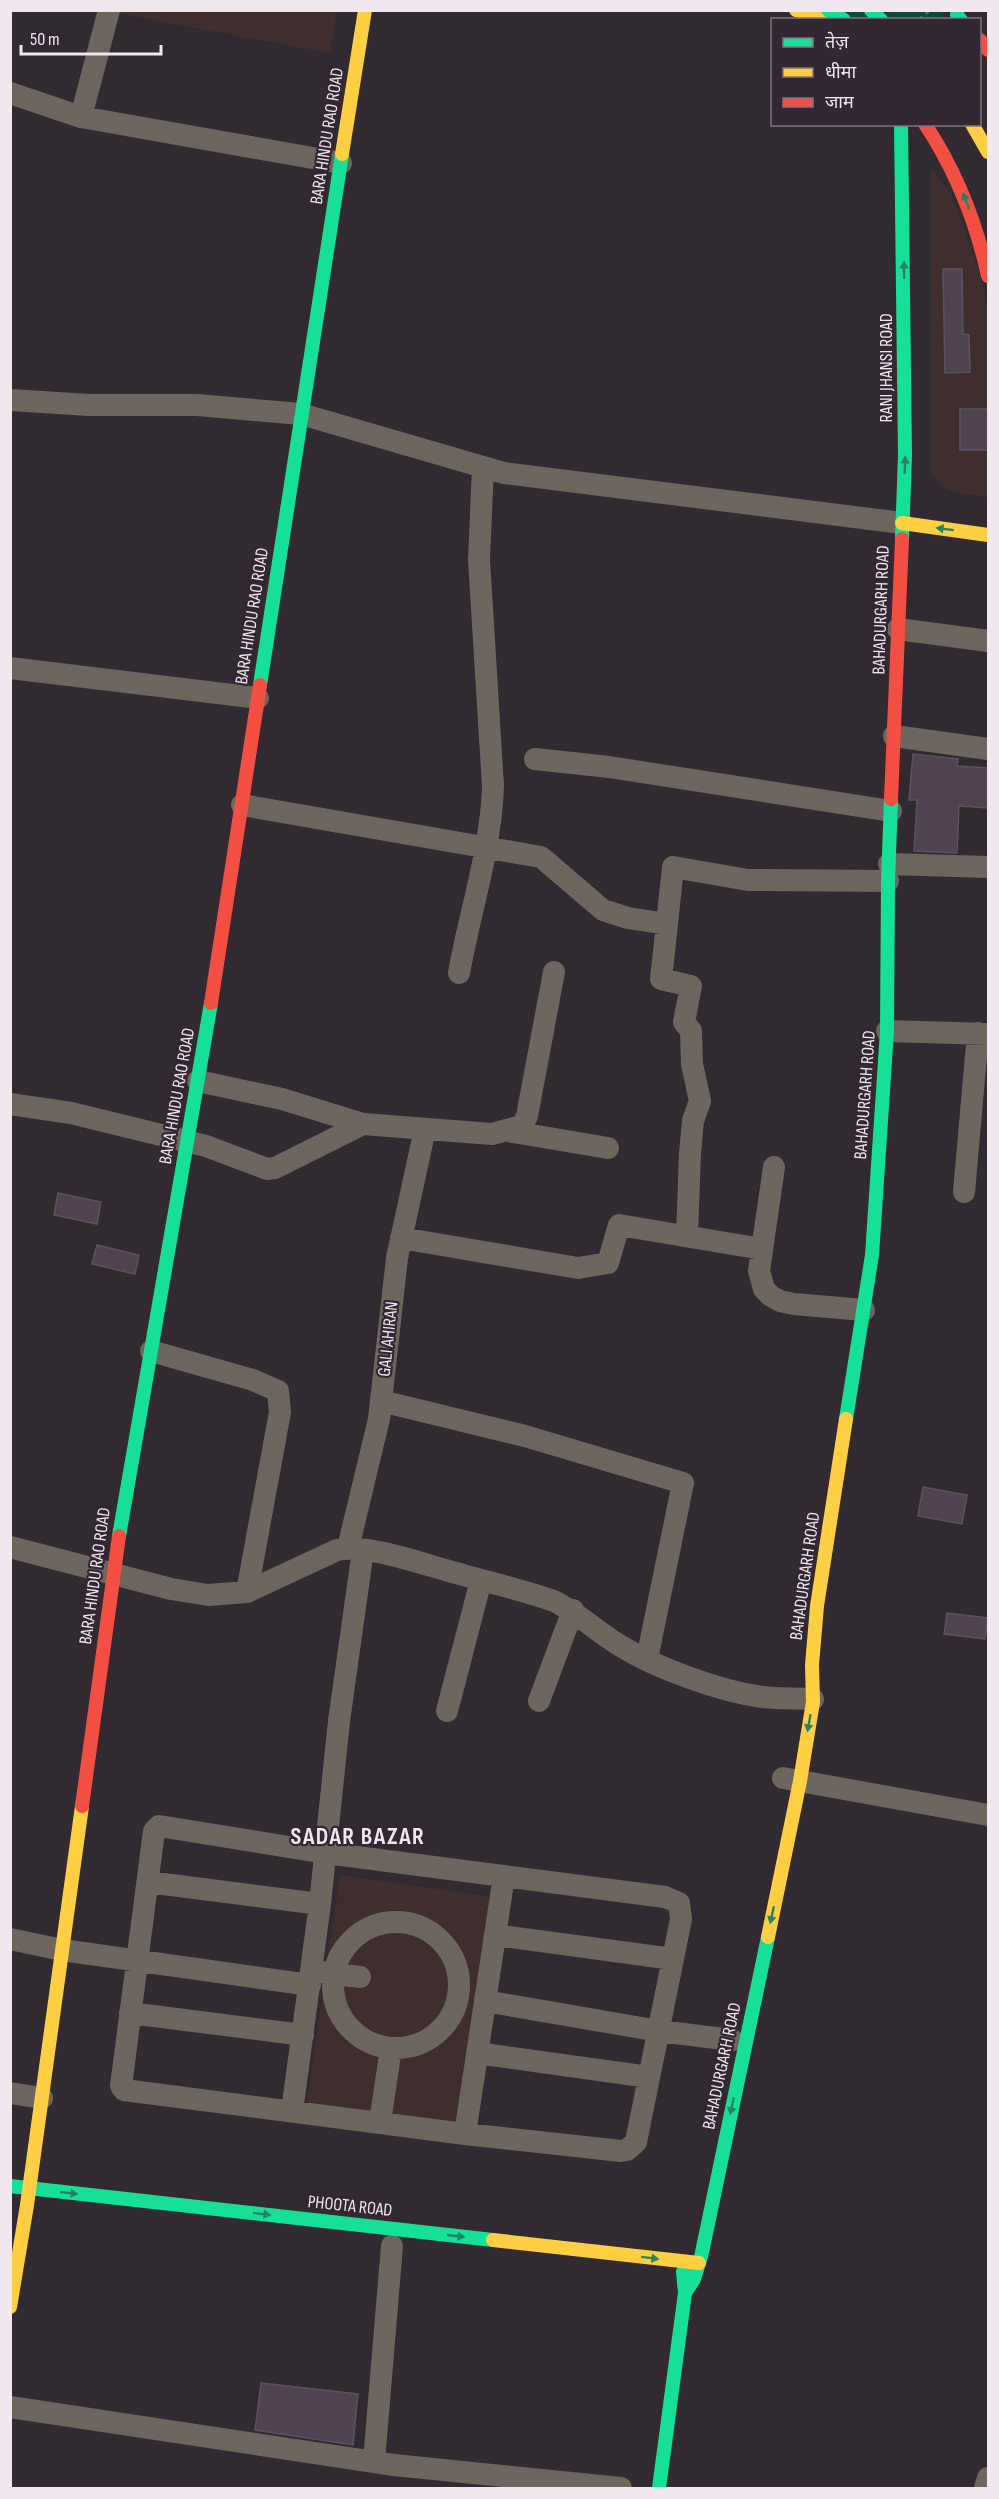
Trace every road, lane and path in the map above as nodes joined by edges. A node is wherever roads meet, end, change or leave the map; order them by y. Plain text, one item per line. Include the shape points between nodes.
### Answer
1 (109, 10) edge
2 (365, 10) edge
3 (796, 10) edge
4 (828, 18) edge
5 (10, 93) edge
6 (81, 117) junction
7 (901, 126) edge
8 (926, 126) edge
9 (973, 126) edge
10 (988, 152) edge
11 (341, 163) junction
12 (988, 276) edge
13 (10, 399) edge
14 (301, 414) junction
15 (483, 467) junction
16 (902, 523) junction
17 (988, 535) edge
18 (898, 629) junction
19 (988, 641) edge
20 (10, 668) edge
21 (258, 699) junction
22 (894, 736) junction
23 (988, 749) edge
24 (535, 759) dead end
25 (242, 804) junction
26 (891, 810) junction
27 (487, 847) junction
28 (988, 867) edge
29 (889, 872) junction
30 (667, 924) junction
31 (554, 972) dead end
32 (459, 973) dead end
33 (887, 1031) junction
34 (983, 1034) edge
35 (198, 1081) junction
36 (10, 1104) edge
37 (363, 1124) junction
38 (425, 1129) junction
39 (508, 1131) junction
40 (187, 1142) junction
41 (609, 1148) dead end
42 (774, 1167) dead end
43 (964, 1192) dead end
44 (687, 1236) junction
45 (401, 1238) junction
46 (762, 1249) junction
47 (864, 1310) junction
48 (151, 1351) junction
49 (381, 1401) junction
50 (10, 1547) edge
51 (356, 1549) junction
52 (113, 1573) junction
53 (482, 1580) junction
54 (247, 1592) junction
55 (573, 1610) junction
56 (647, 1659) junction
57 (538, 1701) dead end
58 (803, 1702) junction
59 (447, 1711) dead end
60 (787, 1778) junction
61 (988, 1815) edge
62 (326, 1853) junction
63 (504, 1876) junction
64 (148, 1882) junction
65 (320, 1904) junction
66 (495, 1935) junction
67 (10, 1939) edge
68 (62, 1950) junction
69 (673, 1959) junction
70 (137, 1961) junction
71 (318, 1977) junction
72 (360, 1977) dead end
73 (459, 1995) junction
74 (485, 2000) junction
75 (130, 2013) junction
76 (659, 2031) junction
77 (303, 2035) junction
78 (731, 2046) joint
79 (392, 2048) junction
80 (477, 2053) junction
81 (650, 2077) junction
82 (10, 2093) edge
83 (42, 2098) junction
84 (292, 2111) junction
85 (380, 2122) junction
86 (465, 2134) junction
87 (10, 2186) edge
88 (29, 2188) junction
89 (10, 2203) edge
90 (33, 2206) junction
91 (391, 2246) dead end
92 (685, 2262) junction
93 (699, 2263) junction
94 (683, 2278) junction
95 (10, 2307) edge
96 (10, 2407) edge
97 (374, 2462) junction
98 (988, 2478) edge
99 (621, 2488) edge
100 (659, 2488) edge
101 (985, 2488) edge

1 - 6 street
2 - 11 street, BARA HINDU RAO ROAD
3 - 4 street
5 - 6 street
6 - 11 street
16 -> 7 street, RANI JHANSI ROAD via 905,455
12 -> 8 street via 961,187
9 - 10 street
11 - 14 street, BARA HINDU RAO ROAD
13 - 14 street via 89,405 197,405
14 - 15 street
14 - 21 street, BARA HINDU RAO ROAD
15 - 16 street via 504,473
15 - 27 street via 479,560 493,786
17 -> 16 street
16 - 18 street, BAHADURGARH ROAD
18 - 19 street
18 - 22 street, BAHADURGARH ROAD
20 - 21 street
21 - 25 street, BARA HINDU RAO ROAD
22 - 23 street
22 - 26 street, BAHADURGARH ROAD
24 - 26 street
25 - 27 street
25 - 35 street, BARA HINDU RAO ROAD
26 - 29 street, BAHADURGARH ROAD
27 - 30 street via 541,856 603,910
27 - 32 street
28 - 29 street
29 - 30 street via 748,880 673,867
29 - 33 street, BAHADURGARH ROAD
30 - 44 street via 661,979 691,986 684,1022 692,1031 700,1101 693,1121
31 - 39 street via 527,1116 522,1126
33 - 34 street
33 - 47 street, BAHADURGARH ROAD via 872,1255
34 - 43 street
35 - 37 street via 282,1099
35 - 40 street, BARA HINDU RAO ROAD
36 - 40 street via 70,1113
37 - 38 street
37 - 40 street via 267,1169
38 - 39 street via 492,1134
38 - 45 street, GALI AHIRAN
39 - 41 street
40 - 48 street, BARA HINDU RAO ROAD
42 - 46 street
44 - 45 street via 619,1225 608,1263 578,1268
44 - 46 street
45 - 49 street, GALI AHIRAN
46 - 47 street via 760,1280 771,1296 794,1304
47 - 58 street, BAHADURGARH ROAD via 817,1606 812,1665
48 - 52 street, BARA HINDU RAO ROAD
48 - 54 street via 278,1391 280,1412
49 - 51 street, GALI AHIRAN
49 - 56 street via 525,1436 683,1484
50 - 52 street
51 - 53 street
51 - 54 street via 322,1556
51 - 62 street, GALI AHIRAN
52 - 54 street via 208,1595
52 - 68 street, BARA HINDU RAO ROAD
53 - 55 street via 535,1594
53 - 59 street
55 - 56 street via 620,1645
55 - 57 street
56 - 58 street via 723,1689
58 -> 60 street, BAHADURGARH ROAD
60 - 61 street
60 -> 93 street, BAHADURGARH ROAD
62 - 63 street
62 - 64 street via 159,1826 154,1831
62 - 65 street, GALI AHIRAN
63 - 66 street
63 - 69 street via 673,1900 679,1903 681,1913
64 - 65 street
64 - 70 street
65 - 71 street, GALI AHIRAN
66 - 69 street
66 - 74 street
67 - 68 street
68 - 70 street
68 - 83 street, BARA HINDU RAO ROAD
69 - 76 street
70 - 71 street
70 - 75 street
71 - 72 street
71 - 73 street via 336,1963 345,1945 360,1931 399,1920 419,1925 437,1936 451,1953 459,1973
71 - 77 street
71 - 79 street via 332,1984 335,2004 344,2022 358,2036
73 - 74 street
73 - 79 street via 452,2015 439,2032 420,2044
74 - 76 street
74 - 80 street
75 - 77 street
75 - 84 street via 121,2086 124,2090
76 - 78 street
76 - 81 street
77 - 84 street
78 - 92 street, BAHADURGARH ROAD
79 - 85 street
80 - 81 street
80 - 86 street
81 - 86 street via 636,2142 627,2150
82 - 83 street
83 - 88 street, BARA HINDU RAO ROAD
84 - 85 street
85 - 86 street
87 - 88 street, PHOOTA ROAD
88 - 90 street, BARA HINDU RAO ROAD
88 -> 92 street, PHOOTA ROAD
89 - 90 street
90 - 95 street, BARA HINDU RAO ROAD
91 - 97 street
92 - 93 street, PHOOTA ROAD
92 - 94 street, BAHADURGARH ROAD
93 - 94 street, BAHADURGARH ROAD
94 - 100 street, BAHADURGARH ROAD via 685,2293
96 - 97 street
97 - 99 street
98 - 101 street

